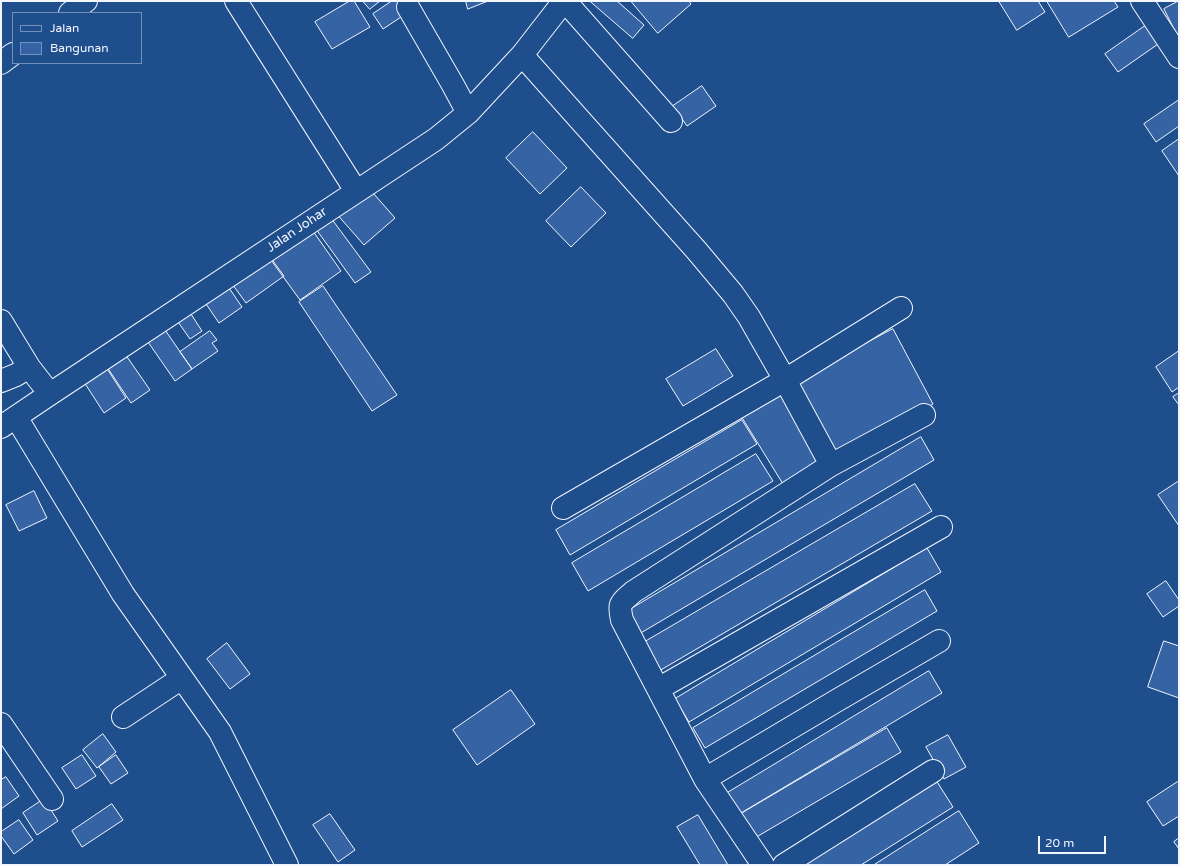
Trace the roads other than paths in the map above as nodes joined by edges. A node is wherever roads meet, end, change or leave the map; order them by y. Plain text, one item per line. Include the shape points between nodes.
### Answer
1 (86, 1) edge
2 (236, 1) edge
3 (564, 1) edge
4 (1142, 1) edge
5 (408, 6) dead end
6 (71, 12) edge
7 (12, 55) edge
8 (522, 55) junction
9 (1179, 57) edge
10 (1, 63) edge
11 (468, 113) junction
12 (670, 121) dead end
13 (356, 191) junction
14 (901, 308) dead end
15 (1, 321) edge
16 (29, 368) junction
17 (785, 380) junction
18 (1, 381) edge
19 (50, 394) junction
20 (924, 415) dead end
21 (8, 422) edge
22 (831, 465) junction
23 (563, 508) dead end
24 (941, 527) dead end
25 (939, 641) dead end
26 (182, 678) junction
27 (658, 689) junction
28 (123, 717) dead end
29 (1, 724) edge
30 (933, 771) dead end
31 (706, 779) junction
32 (52, 799) dead end
33 (287, 865) edge
34 (763, 865) edge
35 (784, 865) edge

1 - 6 street
2 - 13 street
3 - 8 street, Jalan Johar
3 - 12 street
4 - 9 street
5 - 11 street
7 - 10 street
8 - 11 street, Jalan Johar
8 - 17 street via 733,294
11 - 13 street, Jalan Johar via 436,139
13 - 19 street, Jalan Johar
14 - 17 street
15 - 16 street
16 - 18 street
16 - 19 street
17 - 22 street
17 - 23 street
19 - 21 street, Jalan Johar
20 - 22 street
21 - 26 street
22 - 27 street via 633,592 620,604 622,620
24 - 27 street
25 - 31 street
26 - 28 street
26 - 33 street via 220,732
27 - 31 street
29 - 32 street
30 - 35 street
31 - 34 street

